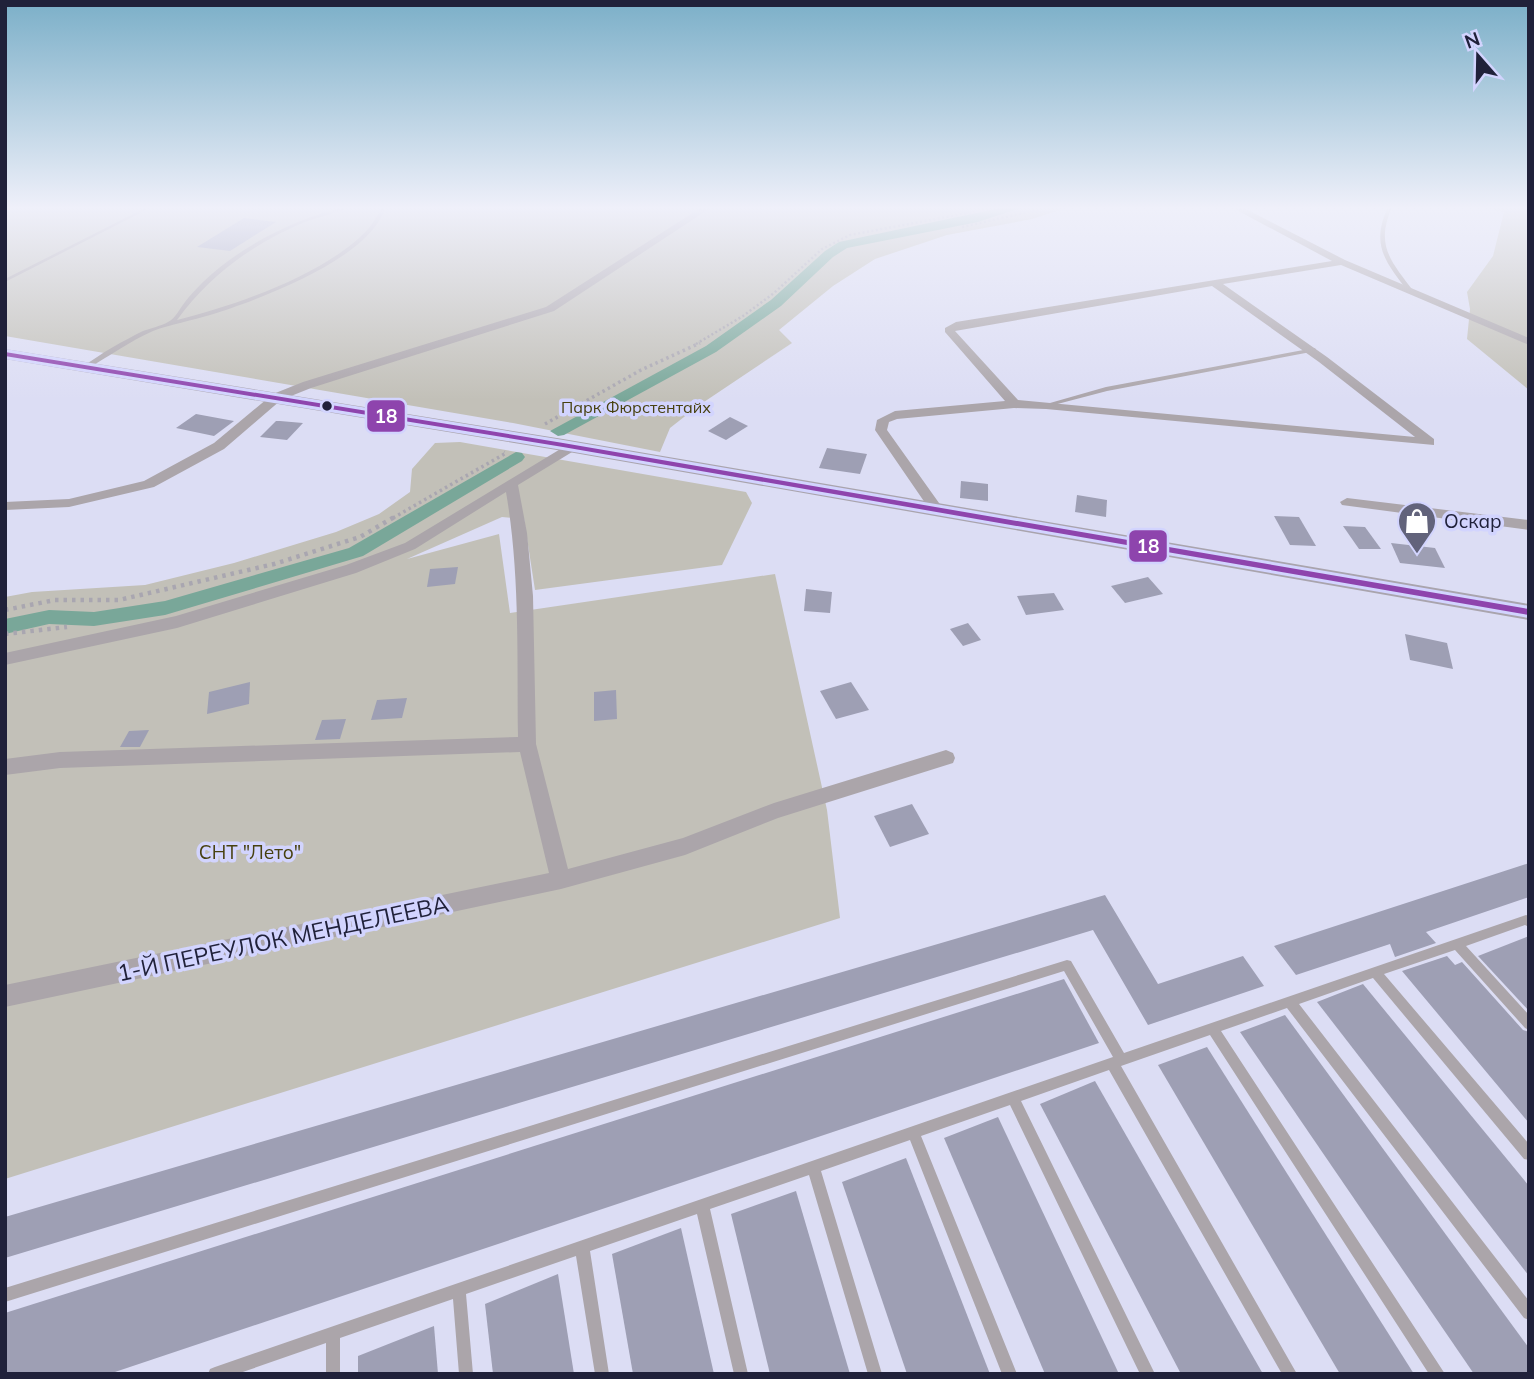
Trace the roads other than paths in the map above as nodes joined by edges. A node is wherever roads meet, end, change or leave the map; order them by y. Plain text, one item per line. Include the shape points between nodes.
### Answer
1 (24, 271) edge
2 (220, 271) edge
3 (310, 271) edge
4 (608, 271) edge
5 (1285, 271) edge
6 (1364, 271) edge
7 (1396, 271) edge
8 (5, 281) edge
9 (1214, 283) junction
10 (1411, 292) junction
11 (173, 322) junction
12 (1529, 342) edge
13 (1314, 350) junction
14 (5, 354) edge
15 (86, 367) junction
16 (277, 397) junction
17 (1014, 404) junction
18 (1046, 405) junction
19 (572, 446) junction
20 (511, 483) junction
21 (1347, 502) dead end
22 (5, 506) edge
23 (937, 510) junction
24 (1529, 525) edge
25 (1529, 612) edge
26 (5, 659) edge
27 (527, 744) junction
28 (946, 758) dead end
29 (5, 767) edge
30 (561, 880) junction
31 (1529, 922) edge
32 (1457, 944) junction
33 (1375, 972) junction
34 (5, 996) edge
35 (1290, 1002) junction
36 (1529, 1024) edge
37 (1212, 1028) junction
38 (1116, 1061) junction
39 (1013, 1098) junction
40 (913, 1132) junction
41 (1529, 1154) edge
42 (813, 1167) junction
43 (702, 1205) junction
44 (582, 1247) junction
45 (459, 1289) junction
46 (5, 1295) edge
47 (1529, 1313) edge
48 (333, 1333) junction
49 (215, 1374) edge
50 (333, 1374) edge
51 (466, 1374) edge
52 (602, 1374) edge
53 (741, 1374) edge
54 (875, 1374) edge
55 (1010, 1374) edge
56 (1148, 1374) edge
57 (1290, 1374) edge
58 (1438, 1374) edge

1 - 8 lane
2 - 11 lane
3 - 11 lane via 272,291
4 - 16 street via 550,309
5 - 9 street
6 - 10 street
7 - 10 lane
9 - 13 street
9 - 17 street via 956,325 949,330
10 - 12 street
11 - 15 lane
13 - 18 lane via 1106,389
13 - 18 street via 1429,442
14 - 15 street
15 - 16 street
16 - 19 street
16 - 22 street via 219,446 149,484 69,503
17 - 18 street
17 - 23 street via 895,415 883,421 881,429
19 - 20 street
19 - 23 street
20 - 26 street via 410,546 351,569 177,622
20 - 27 street via 525,596
21 - 24 street
23 - 25 street
27 - 29 street via 60,760
27 - 30 street
28 - 30 street, 1-Й ПЕРЕУЛОК МЕНДЕЛЕЕВА via 774,811 685,846
30 - 34 street, 1-Й ПЕРЕУЛОК МЕНДЕЛЕЕВА
31 - 32 lane
32 - 33 lane
32 - 36 lane
33 - 35 lane
33 - 41 lane
35 - 37 lane
35 - 47 lane
37 - 38 lane
37 - 58 lane
38 - 39 lane
38 - 46 lane via 1067,965
38 - 57 lane
39 - 40 lane
39 - 56 lane
40 - 42 lane
40 - 55 lane
42 - 43 lane
42 - 54 lane
43 - 44 lane
43 - 53 lane
44 - 45 lane
44 - 52 lane
45 - 48 lane
45 - 51 lane
48 - 49 lane
48 - 50 lane

